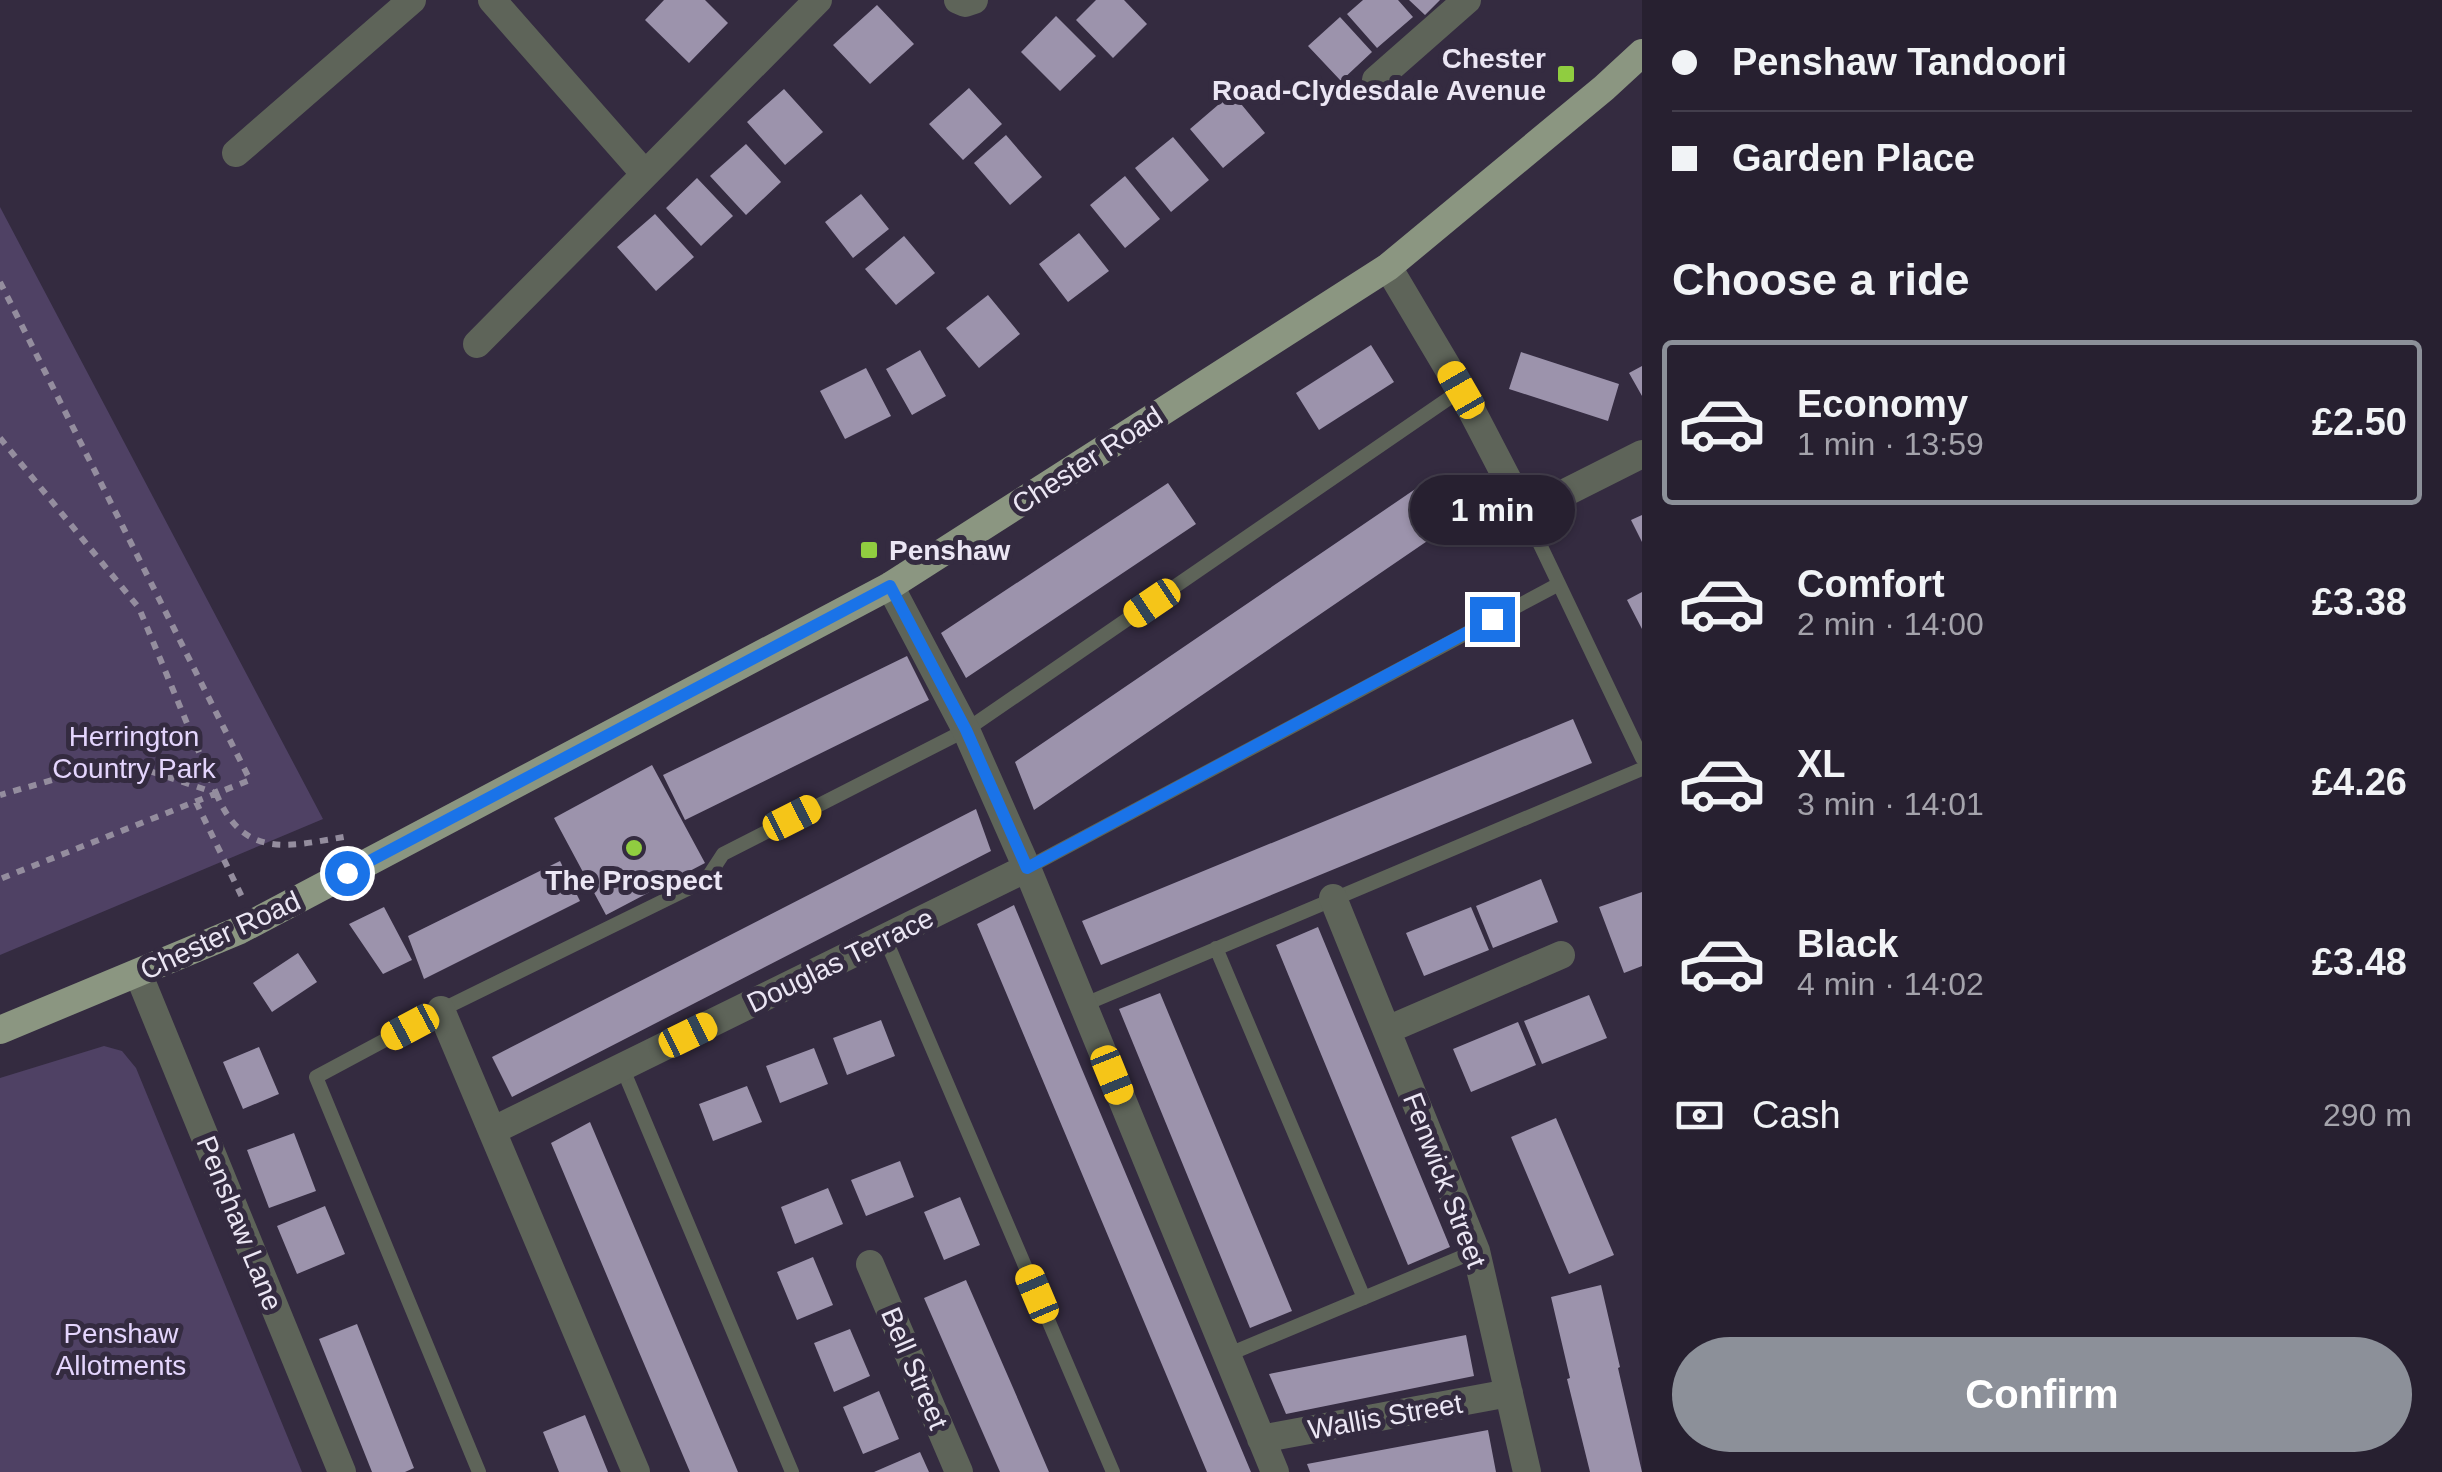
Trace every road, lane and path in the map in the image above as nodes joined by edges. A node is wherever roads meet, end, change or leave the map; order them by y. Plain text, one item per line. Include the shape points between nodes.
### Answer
1 (412, 0) edge
2 (492, 0) edge
3 (818, 0) edge
4 (958, 0) edge
5 (974, 0) edge
6 (1467, 0) edge
7 (1642, 53) edge
8 (1376, 80) dead end
9 (236, 153) dead end
10 (645, 174) junction
11 (1388, 267) junction
12 (0, 282) edge
13 (477, 344) dead end
14 (1461, 390) junction
15 (0, 438) edge
16 (1642, 454) edge
17 (1525, 514) junction
18 (1559, 584) junction
19 (890, 586) junction
20 (966, 730) junction
21 (1642, 758) edge
22 (1642, 770) edge
23 (216, 794) junction
24 (0, 795) edge
25 (196, 802) junction
26 (378, 856) junction
27 (1027, 868) junction
28 (0, 879) edge
29 (1333, 898) junction
30 (255, 922) junction
31 (886, 938) junction
32 (1216, 948) junction
33 (1561, 956) dead end
34 (138, 973) junction
35 (1083, 1005) junction
36 (441, 1010) junction
37 (0, 1030) edge
38 (1386, 1030) junction
39 (622, 1067) junction
40 (492, 1131) junction
41 (1476, 1252) junction
42 (870, 1264) dead end
43 (1364, 1298) junction
44 (1226, 1355) junction
45 (1508, 1393) junction
46 (1261, 1439) junction
47 (342, 1472) edge
48 (480, 1472) edge
49 (636, 1472) edge
50 (792, 1472) edge
51 (959, 1472) edge
52 (1113, 1472) edge
53 (1274, 1472) edge
54 (1526, 1472) edge

1 - 9 street
2 - 10 street
3 - 10 street
4 - 5 street
6 - 8 street
7 - 11 main road, Chester Road
10 - 13 street
11 - 14 street
11 - 19 main road, Chester Road
12 - 23 path via 250,780
14 - 17 street
14 - 20 lane
15 - 23 path via 139,608
16 - 17 street
17 - 18 lane
18 - 21 lane
18 - 27 lane
19 - 20 street
19 - 26 main road, Chester Road
20 - 27 street
20 - 36 lane via 723,854 706,880
22 - 29 lane
23 - 24 path via 119,761
23 - 25 path
23 - 26 path via 241,834 253,840 295,846 364,833
25 - 28 path
25 - 30 path
26 - 30 main road, Chester Road
27 - 31 street, Douglas Terrace
27 - 35 street
29 - 32 lane
29 - 38 street, Fenwick Street
30 - 34 main road, Chester Road
31 - 39 street, Douglas Terrace
31 - 52 lane
32 - 35 lane
32 - 43 lane
33 - 38 street
34 - 37 main road, Chester Road
34 - 47 street, Penshaw Lane
35 - 44 street
36 - 40 street
36 - 48 lane via 316,1077
38 - 41 street, Fenwick Street
39 - 40 street, Douglas Terrace
39 - 50 lane
40 - 49 street
41 - 43 lane
41 - 45 street, Fenwick Street
42 - 51 street, Bell Street
43 - 44 lane
44 - 46 street
45 - 46 street, Wallis Street
45 - 54 street, Fenwick Street
46 - 53 street

